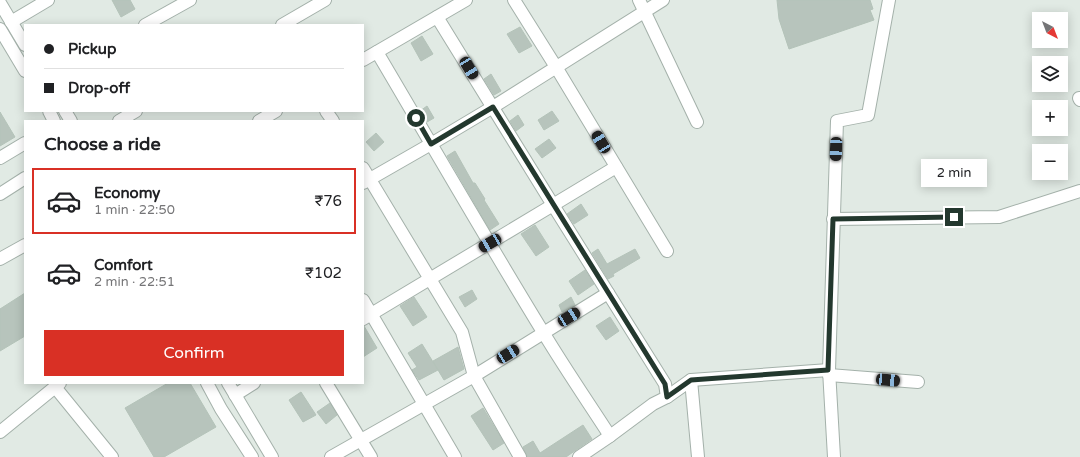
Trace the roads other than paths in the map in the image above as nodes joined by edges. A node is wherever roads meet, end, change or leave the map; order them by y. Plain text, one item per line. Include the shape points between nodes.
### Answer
1 (48, 0) edge
2 (190, 0) edge
3 (325, 0) edge
4 (466, 0) edge
5 (514, 0) edge
6 (639, 0) edge
7 (662, 0) edge
8 (889, 0) edge
9 (0, 3) edge
10 (645, 11) junction
11 (437, 17) junction
12 (11, 22) junction
13 (147, 24) edge
14 (284, 24) edge
15 (0, 29) edge
16 (24, 43) edge
17 (377, 52) junction
18 (364, 59) edge
19 (556, 67) junction
20 (24, 69) edge
21 (493, 107) junction
22 (134, 112) edge
23 (274, 112) edge
24 (121, 120) edge
25 (261, 120) edge
26 (697, 122) dead end
27 (24, 144) edge
28 (431, 144) junction
29 (0, 158) edge
30 (616, 167) junction
31 (364, 171) edge
32 (24, 179) edge
33 (367, 181) edge
34 (1080, 191) edge
35 (0, 194) edge
36 (553, 205) junction
37 (833, 219) junction
38 (490, 243) junction
39 (24, 246) edge
40 (667, 251) dead end
41 (0, 259) edge
42 (430, 278) junction
43 (608, 293) junction
44 (364, 304) edge
45 (367, 316) edge
46 (543, 333) junction
47 (829, 372) junction
48 (474, 376) junction
49 (691, 380) junction
50 (918, 382) dead end
51 (208, 384) edge
52 (229, 384) edge
53 (252, 384) edge
54 (327, 384) edge
55 (57, 385) edge
56 (235, 395) junction
57 (667, 397) junction
58 (424, 404) junction
59 (0, 432) edge
60 (610, 436) junction
61 (361, 440) junction
62 (112, 457) edge
63 (252, 457) edge
64 (272, 457) edge
65 (331, 457) edge
66 (371, 457) edge
67 (455, 457) edge
68 (520, 457) edge
69 (578, 457) edge
70 (698, 457) edge
71 (834, 457) edge

1 - 12 street
2 - 13 street
3 - 14 street
4 - 11 street
5 - 19 street
6 - 10 street
7 - 10 street
8 - 37 street via 868,115 837,121
9 - 12 street
10 - 19 street
10 - 26 street
11 - 17 street
11 - 21 street
12 - 16 street
15 - 20 street
17 - 18 street
17 - 28 street
19 - 21 street
19 - 30 street
21 - 28 street
21 - 36 street
22 - 24 street
23 - 25 street
27 - 29 street
28 - 33 street
28 - 38 street
30 - 36 street
30 - 40 street
31 - 33 street
32 - 35 street
33 - 42 street
34 - 37 street via 999,217
36 - 38 street
36 - 43 street
37 - 47 street
38 - 42 street
38 - 46 street
39 - 41 street
42 - 45 street
42 - 48 street via 462,332
43 - 46 street
43 - 57 street via 665,384
44 - 45 street
45 - 58 street
46 - 48 street
46 - 60 street
47 - 49 street
47 - 50 street
47 - 71 street
48 - 58 street
48 - 68 street
49 - 57 street
49 - 70 street
51 - 63 street
52 - 56 street
53 - 56 street
54 - 61 street
55 - 59 street
55 - 62 street
56 - 64 street
57 - 60 street via 653,404
58 - 61 street
58 - 67 street
60 - 69 street
61 - 65 street
61 - 66 street

